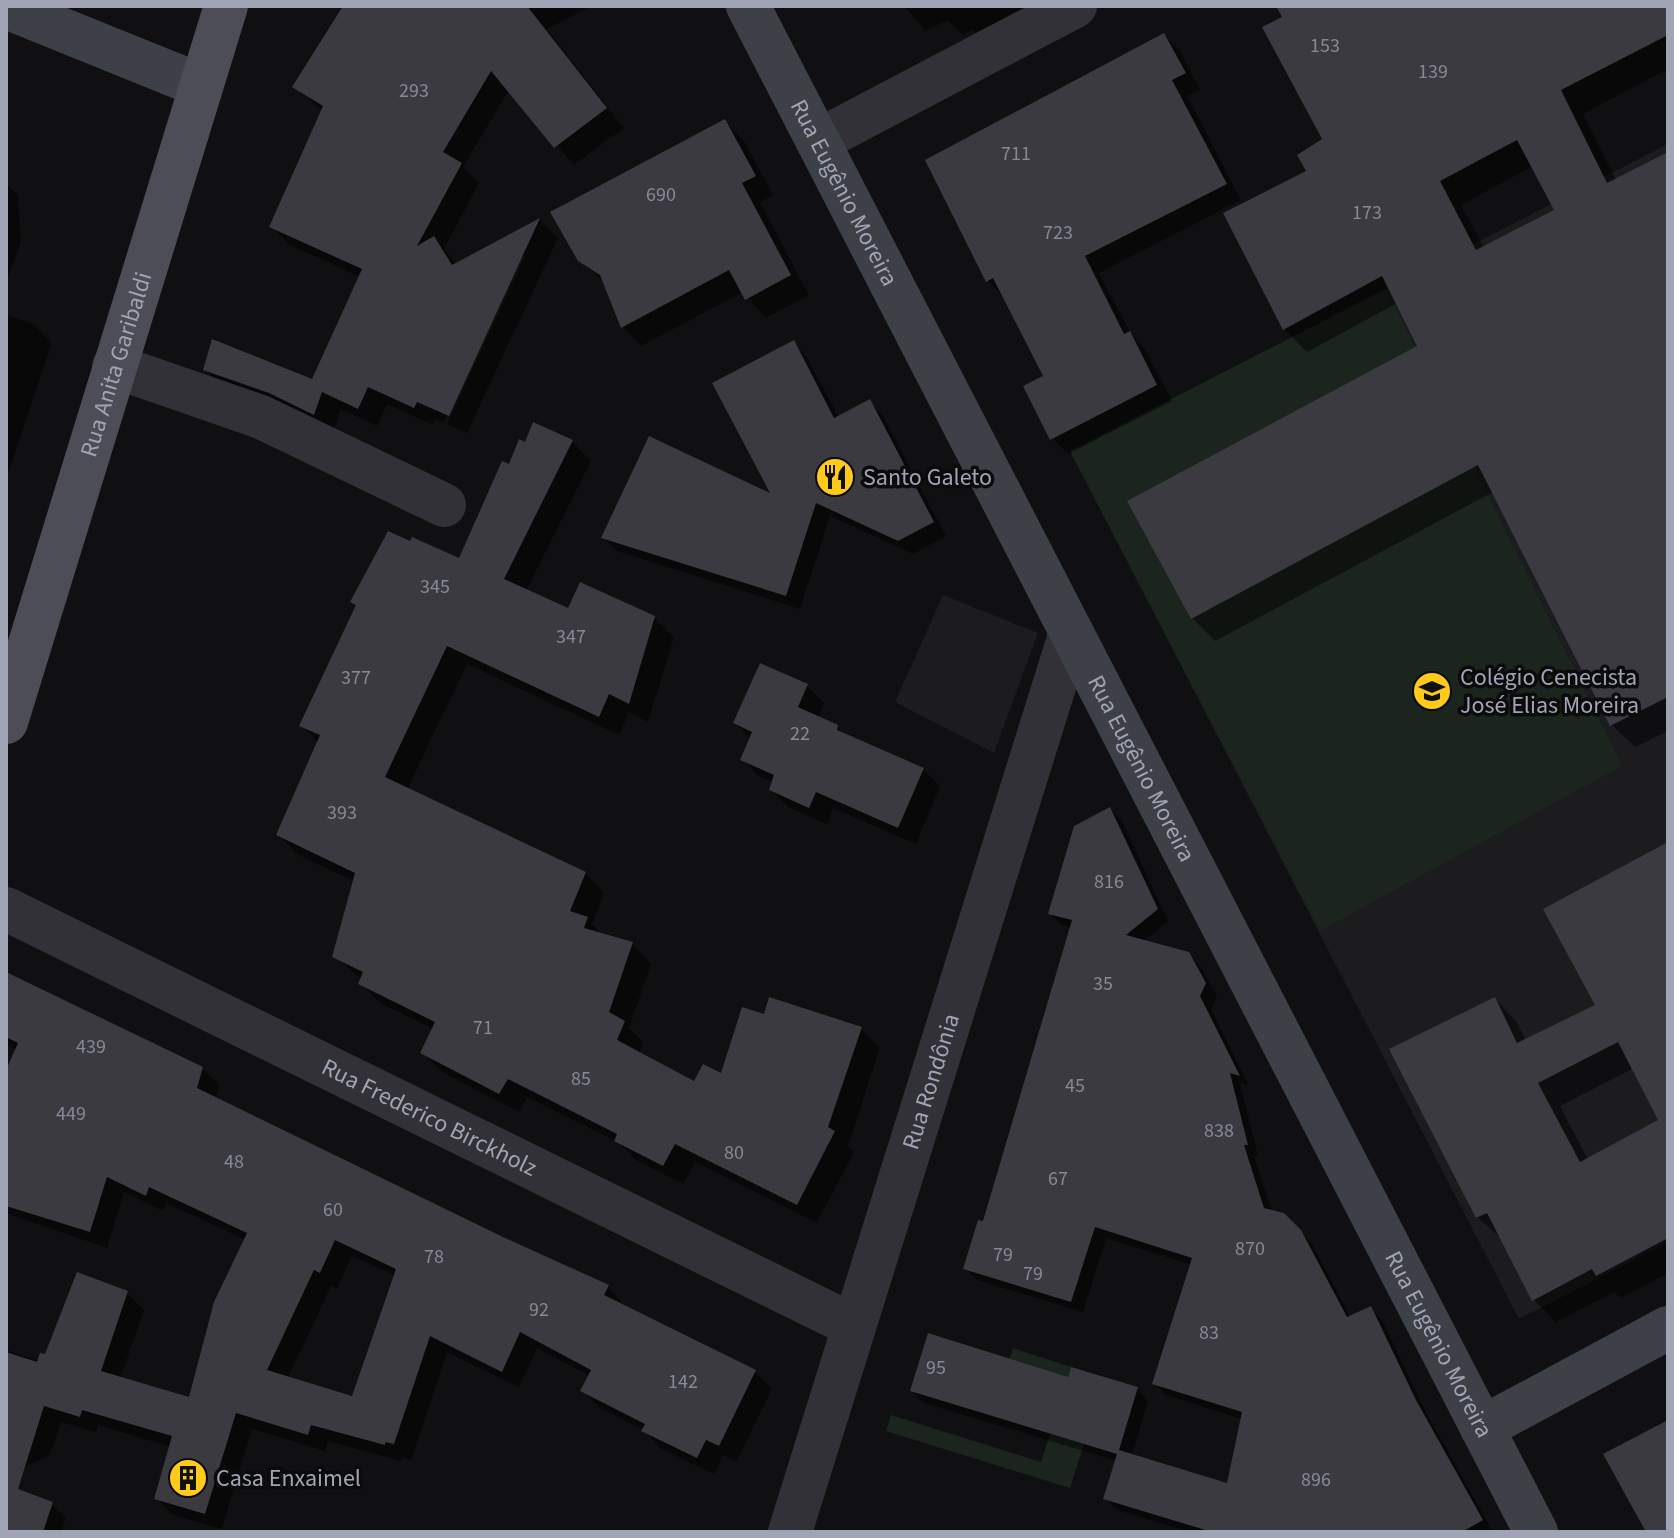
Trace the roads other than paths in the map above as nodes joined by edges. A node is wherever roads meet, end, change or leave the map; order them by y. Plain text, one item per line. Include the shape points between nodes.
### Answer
1 (226, 6) edge
2 (748, 6) edge
3 (1075, 6) edge
4 (6, 7) edge
5 (199, 85) junction
6 (818, 141) junction
7 (114, 366) junction
8 (444, 505) dead end
9 (1071, 632) junction
10 (8, 710) edge
11 (6, 909) edge
12 (854, 1326) junction
13 (1668, 1328) edge
14 (1482, 1428) junction
15 (790, 1532) edge
16 (1536, 1532) edge

1 - 5 main road, Rua Anita Garibaldi
2 - 6 street, Rua Eugênio Moreira
3 - 6 street
4 - 5 street
5 - 7 main road, Rua Anita Garibaldi
6 - 9 street, Rua Eugênio Moreira
7 - 8 street via 261,417
7 - 10 main road, Rua Anita Garibaldi
9 - 12 street, Rua Rondônia
9 - 14 street, Rua Eugênio Moreira
11 - 12 street, Rua Frederico Birckholz
12 - 15 street, Rua Rondônia
13 - 14 street
14 - 16 street, Rua Eugênio Moreira

